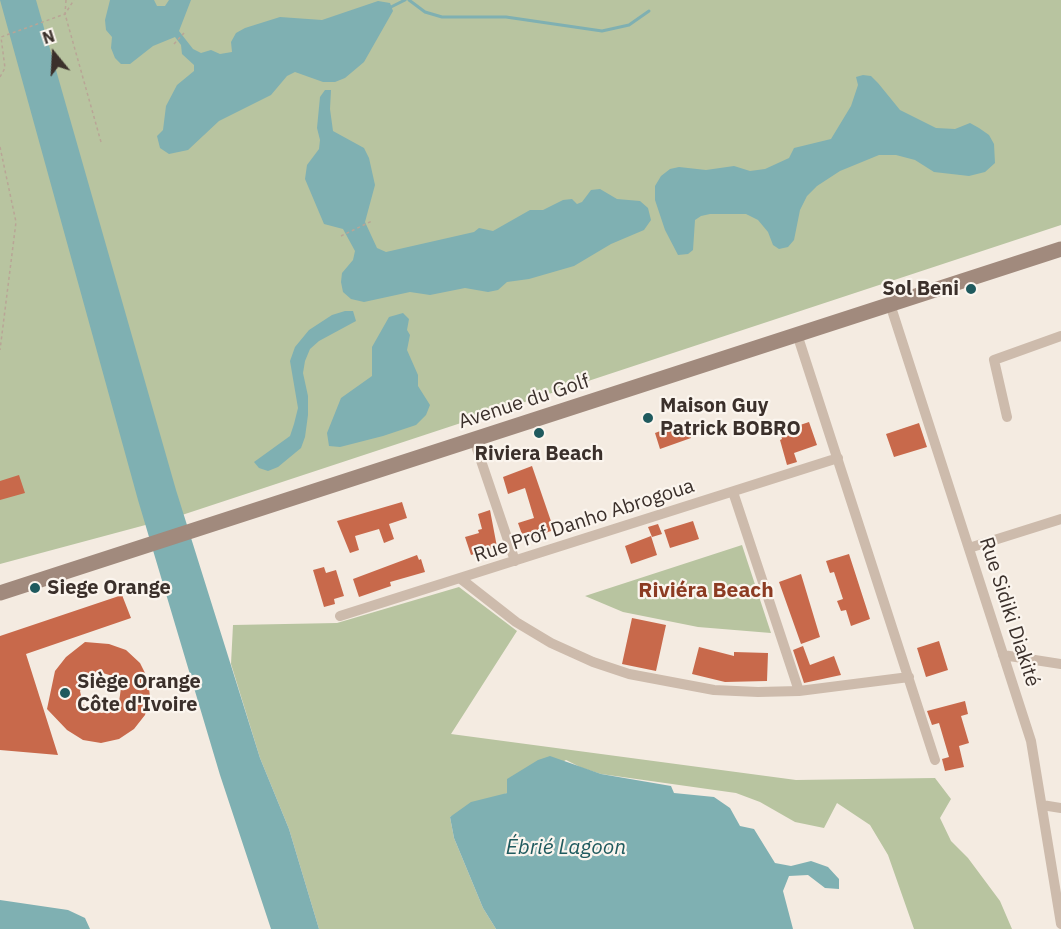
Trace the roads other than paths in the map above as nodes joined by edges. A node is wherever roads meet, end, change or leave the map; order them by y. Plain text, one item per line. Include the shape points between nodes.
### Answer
1 (1061, 249) edge
2 (893, 312) junction
3 (797, 334) junction
4 (1060, 340) edge
5 (1007, 417) dead end
6 (474, 440) junction
7 (838, 458) junction
8 (733, 492) junction
9 (1061, 519) edge
10 (969, 548) junction
11 (515, 561) junction
12 (461, 579) junction
13 (0, 593) edge
14 (340, 616) dead end
15 (1003, 655) junction
16 (1061, 664) edge
17 (909, 677) junction
18 (799, 691) junction
19 (935, 760) dead end
20 (1042, 805) junction
21 (1061, 808) edge
22 (1061, 924) edge

1 - 2 main road, Avenue du Golf
2 - 3 main road, Avenue du Golf
2 - 10 street, Rue Sidiki Diakité
3 - 6 main road, Avenue du Golf
3 - 7 street
4 - 5 street via 994,360
6 - 11 street
6 - 13 main road, Avenue du Golf
7 - 8 street, Rue Prof Danho Abrogoua
7 - 17 street
8 - 11 street, Rue Prof Danho Abrogoua
8 - 18 street
9 - 10 street
10 - 15 street, Rue Sidiki Diakité
11 - 12 street, Rue Prof Danho Abrogoua
12 - 14 street, Rue Prof Danho Abrogoua
12 - 18 street via 551,644 629,674 714,690
15 - 16 street
15 - 20 street, Rue Sidiki Diakité via 1031,741
17 - 18 street
17 - 19 street
20 - 21 street
20 - 22 street, Rue Sidiki Diakité

